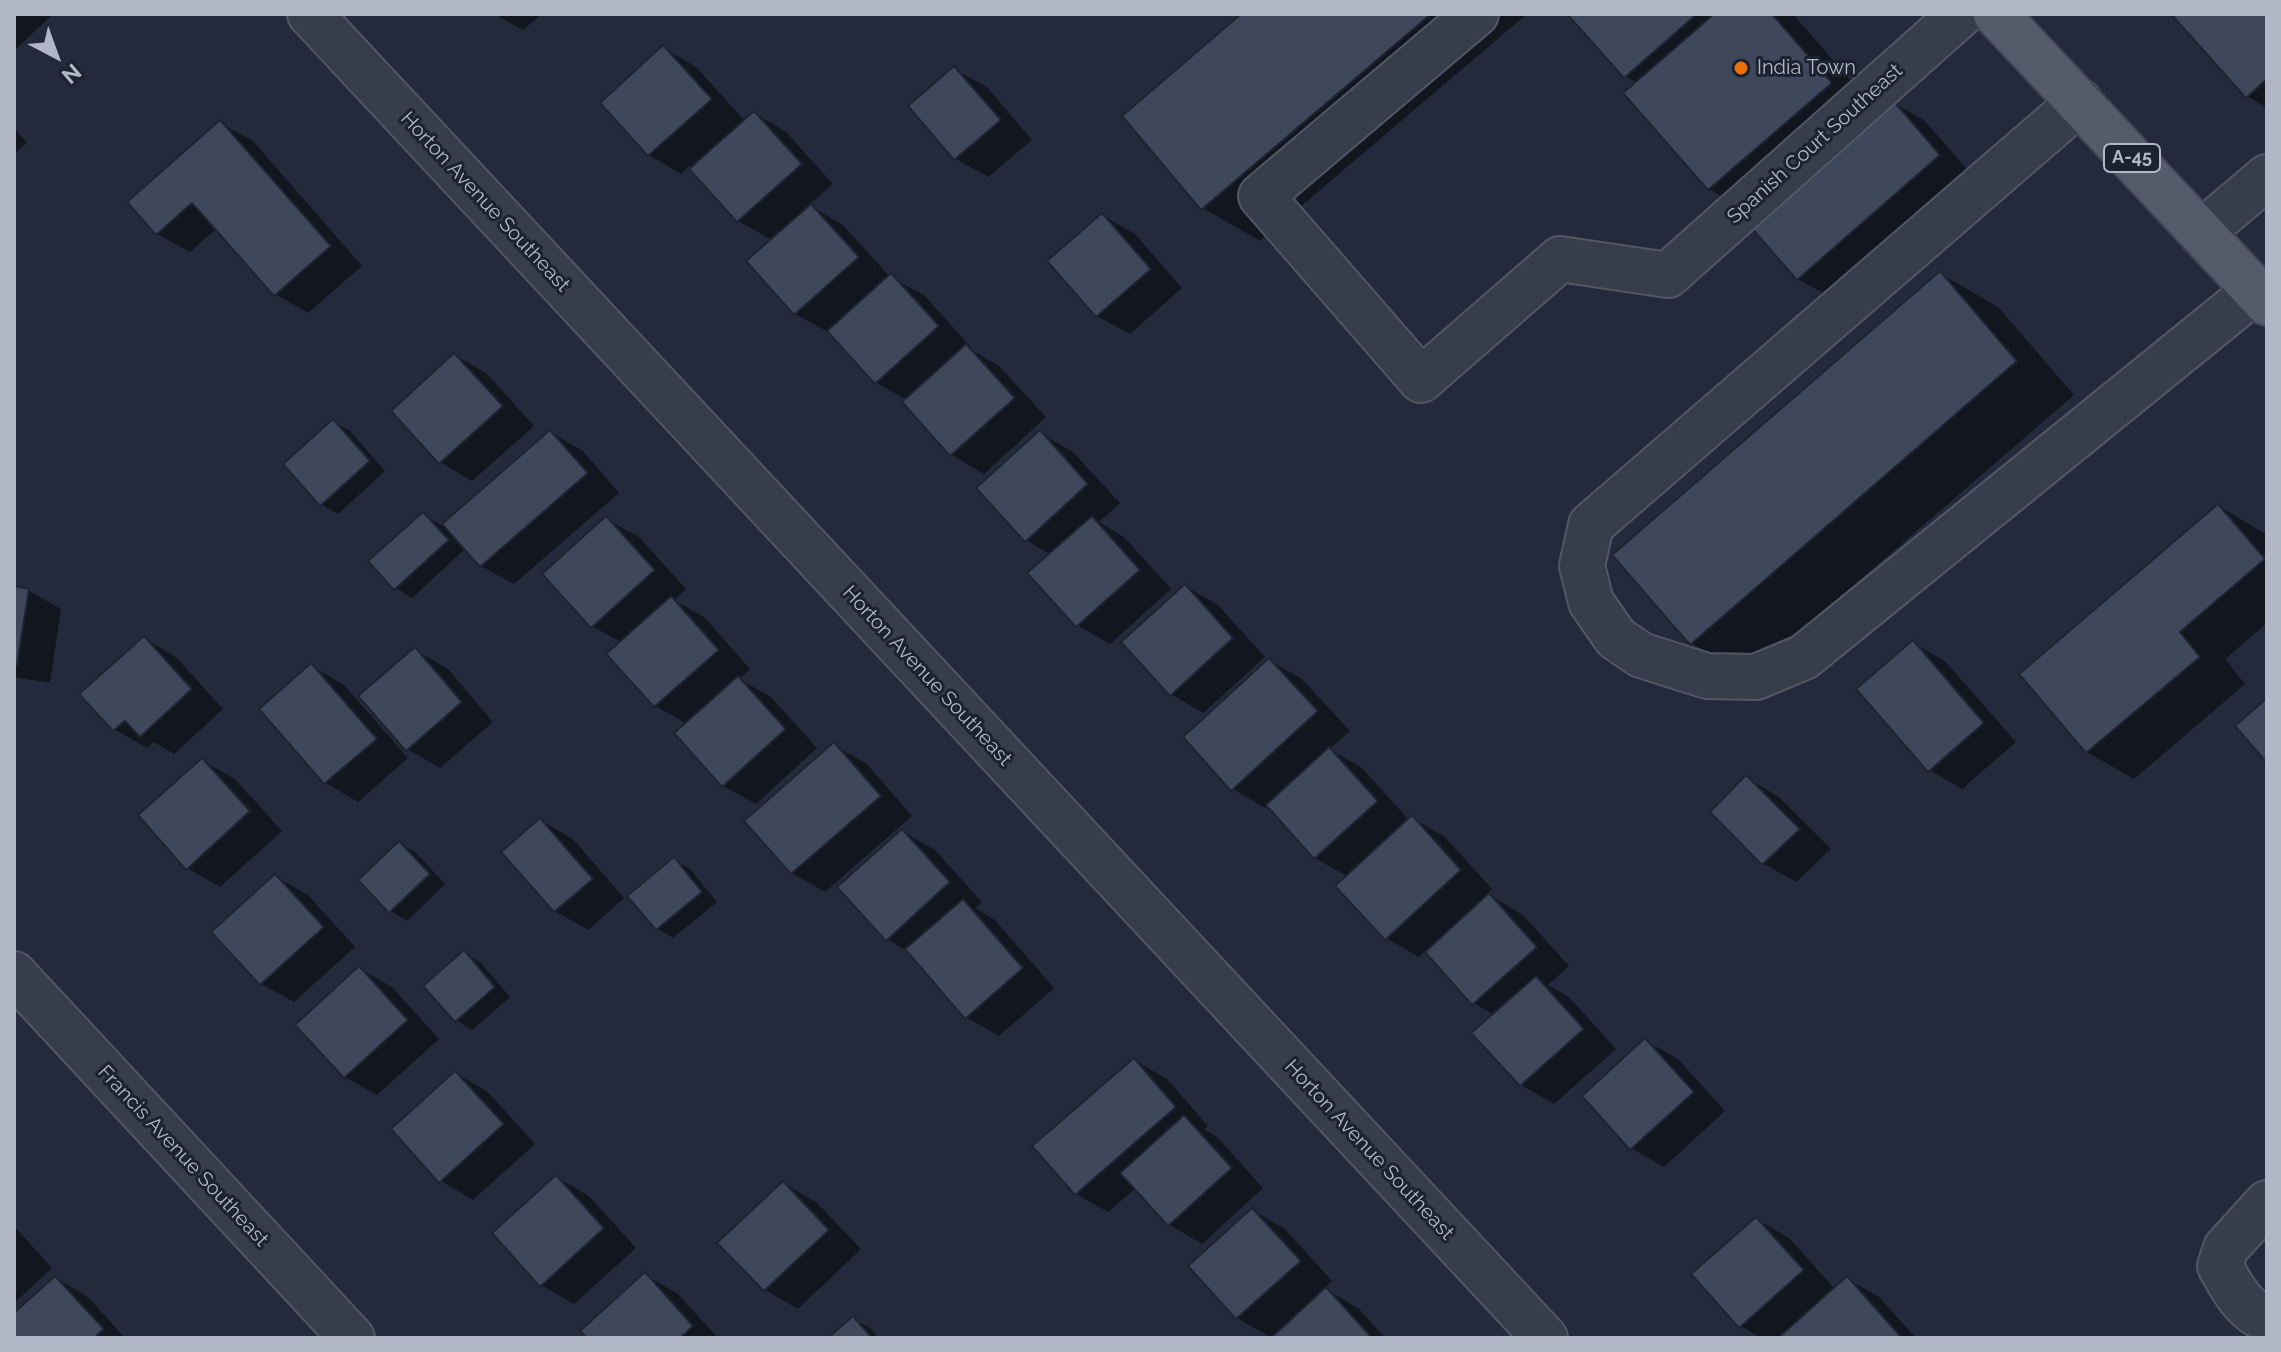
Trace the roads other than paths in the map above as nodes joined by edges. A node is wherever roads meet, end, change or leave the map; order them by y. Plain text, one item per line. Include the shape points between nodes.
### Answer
1 (310, 14) edge
2 (1476, 14) edge
3 (1961, 14) edge
4 (1996, 14) edge
5 (2080, 102) junction
6 (2267, 177) edge
7 (2201, 233) junction
8 (2261, 297) edge
9 (14, 974) edge
10 (2267, 1203) edge
11 (2267, 1319) edge
12 (352, 1338) edge
13 (1545, 1338) edge

1 - 13 street, Horton Avenue Southeast
2 - 3 street, Spanish Court Southeast via 1261,196 1421,380 1560,259 1668,275
4 - 5 main road, A-45
5 - 7 main road, A-45
5 - 8 street via 1591,525 1582,566 1591,602 1616,638 1641,655 1707,676 1756,677 1804,657
6 - 7 street
7 - 8 main road, A-45
9 - 12 street, Francis Avenue Southeast
10 - 11 street via 2226,1248 2220,1266 2235,1292

